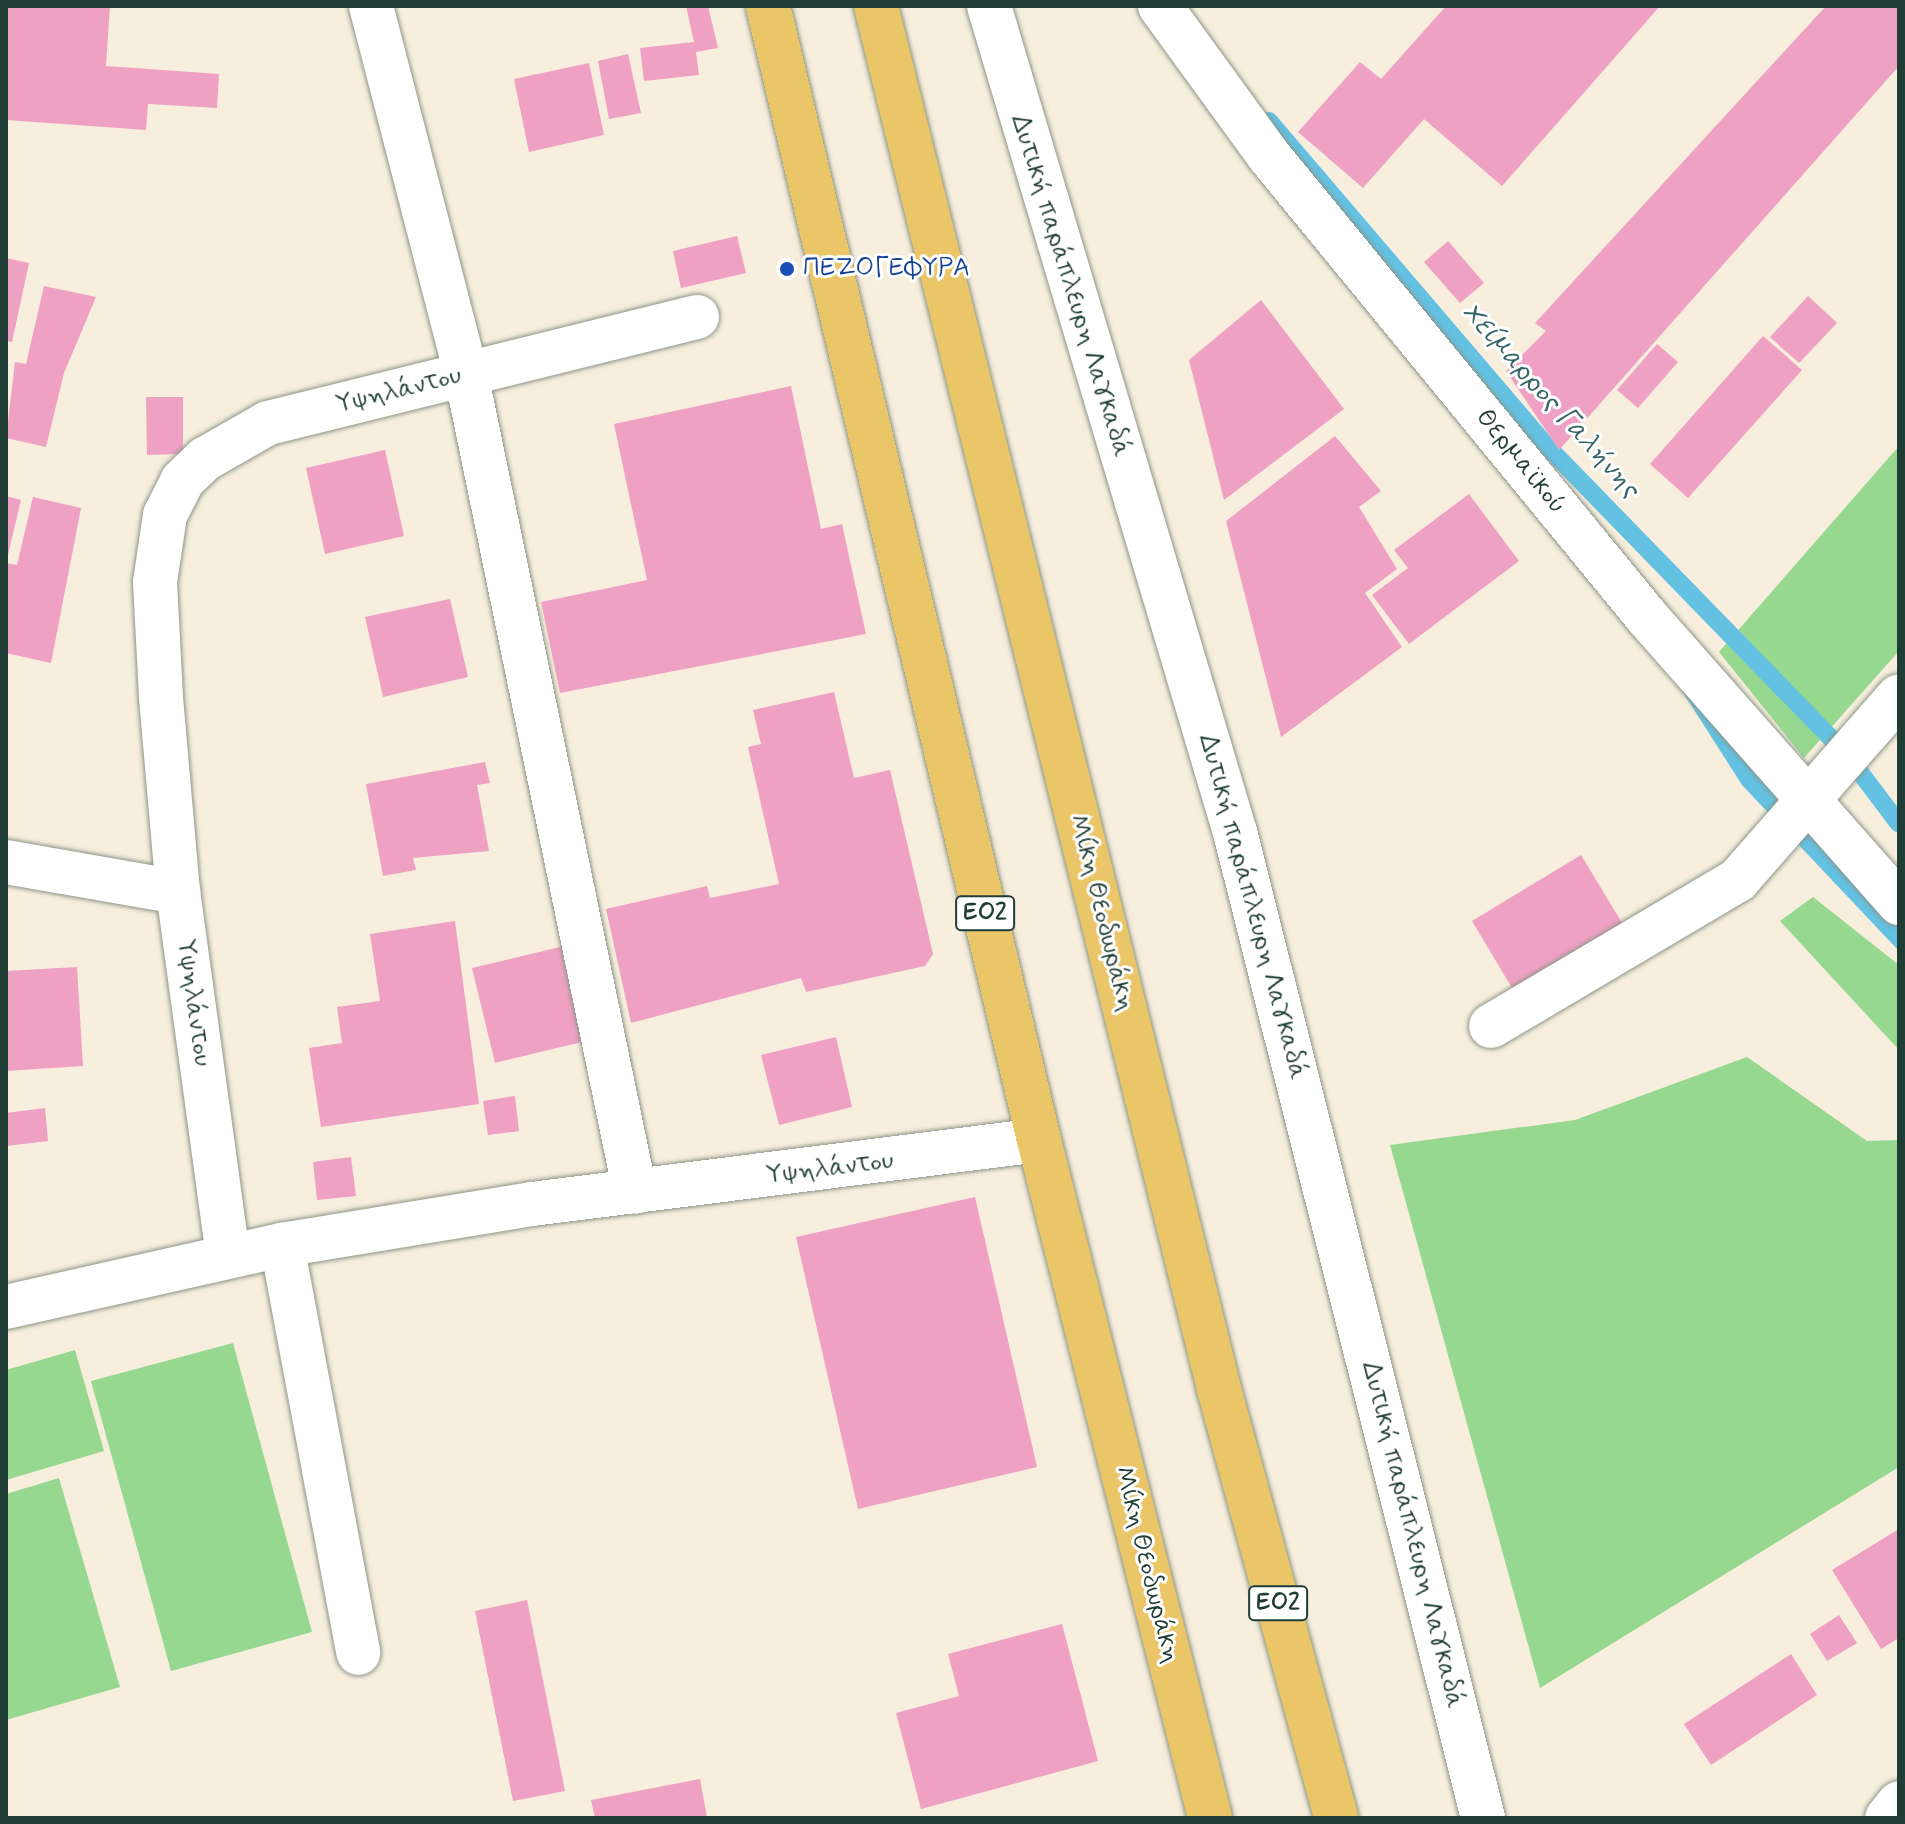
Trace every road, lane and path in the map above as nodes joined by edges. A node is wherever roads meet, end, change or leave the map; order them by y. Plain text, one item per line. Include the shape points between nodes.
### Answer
1 (371, 6) edge
2 (768, 6) edge
3 (876, 6) edge
4 (989, 6) edge
5 (1160, 6) edge
6 (697, 317) dead end
7 (466, 374) junction
8 (1899, 696) edge
9 (1808, 807) junction
10 (6, 862) edge
11 (178, 892) junction
12 (1899, 903) edge
13 (1491, 1026) dead end
14 (1039, 1140) junction
15 (635, 1192) junction
16 (282, 1245) junction
17 (228, 1256) junction
18 (6, 1307) edge
19 (358, 1653) dead end
20 (1899, 1803) edge
21 (1210, 1818) edge
22 (1336, 1818) edge
23 (1483, 1818) edge
24 (1887, 1818) edge

1 - 7 street
2 - 14 highway, Μίκη Θεοδωράκη / ΕΟ2
3 - 22 highway, Μίκη Θεοδωράκη / ΕΟ2 via 1215,1373
4 - 23 street, Δυτική παράπλευρη Λαγκαδά via 1235,832
5 - 9 street, Θερμαϊκού via 1279,168
6 - 7 street, Υψηλάντου
7 - 11 street, Υψηλάντου via 268,423 230,441 182,481 165,515 155,582
7 - 15 street
8 - 9 street
9 - 12 street, Θερμαϊκού
9 - 13 street via 1721,892
10 - 11 street
11 - 17 street, Υψηλάντου
14 - 15 street, Υψηλάντου
14 - 21 highway, Μίκη Θεοδωράκη / ΕΟ2
15 - 16 street, Υψηλάντου
16 - 17 street, Υψηλάντου
16 - 19 street
17 - 18 street
20 - 24 street

